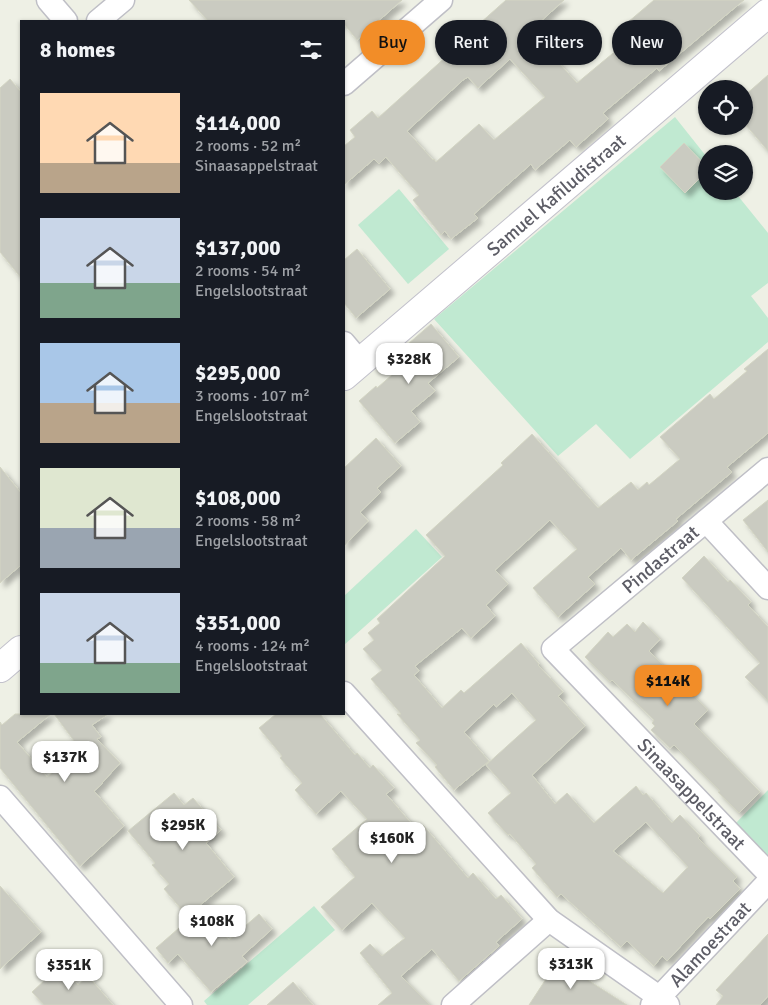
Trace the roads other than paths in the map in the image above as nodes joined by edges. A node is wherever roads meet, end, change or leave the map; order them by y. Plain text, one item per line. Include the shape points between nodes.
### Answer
1 (48, 0) edge
2 (123, 0) edge
3 (441, 0) edge
4 (768, 13) edge
5 (65, 20) edge
6 (99, 20) edge
7 (345, 83) edge
8 (349, 360) edge
9 (768, 469) edge
10 (706, 521) junction
11 (768, 588) edge
12 (553, 649) joint
13 (20, 651) edge
14 (0, 668) edge
15 (345, 695) edge
16 (0, 797) edge
17 (768, 873) edge
18 (768, 882) edge
19 (550, 920) junction
20 (660, 1002) edge
21 (181, 1005) edge
22 (452, 1005) edge

1 - 5 street
2 - 6 street
3 - 7 street
4 - 8 street, Samuel Kafiludistraat
9 - 10 street, Pindastraat
10 - 11 street
10 - 12 street, Pindastraat
12 - 17 street, Sinaasappelstraat
13 - 14 street
15 - 19 street
16 - 21 street
18 - 20 street, Alamoestraat
19 - 20 street
19 - 22 street

